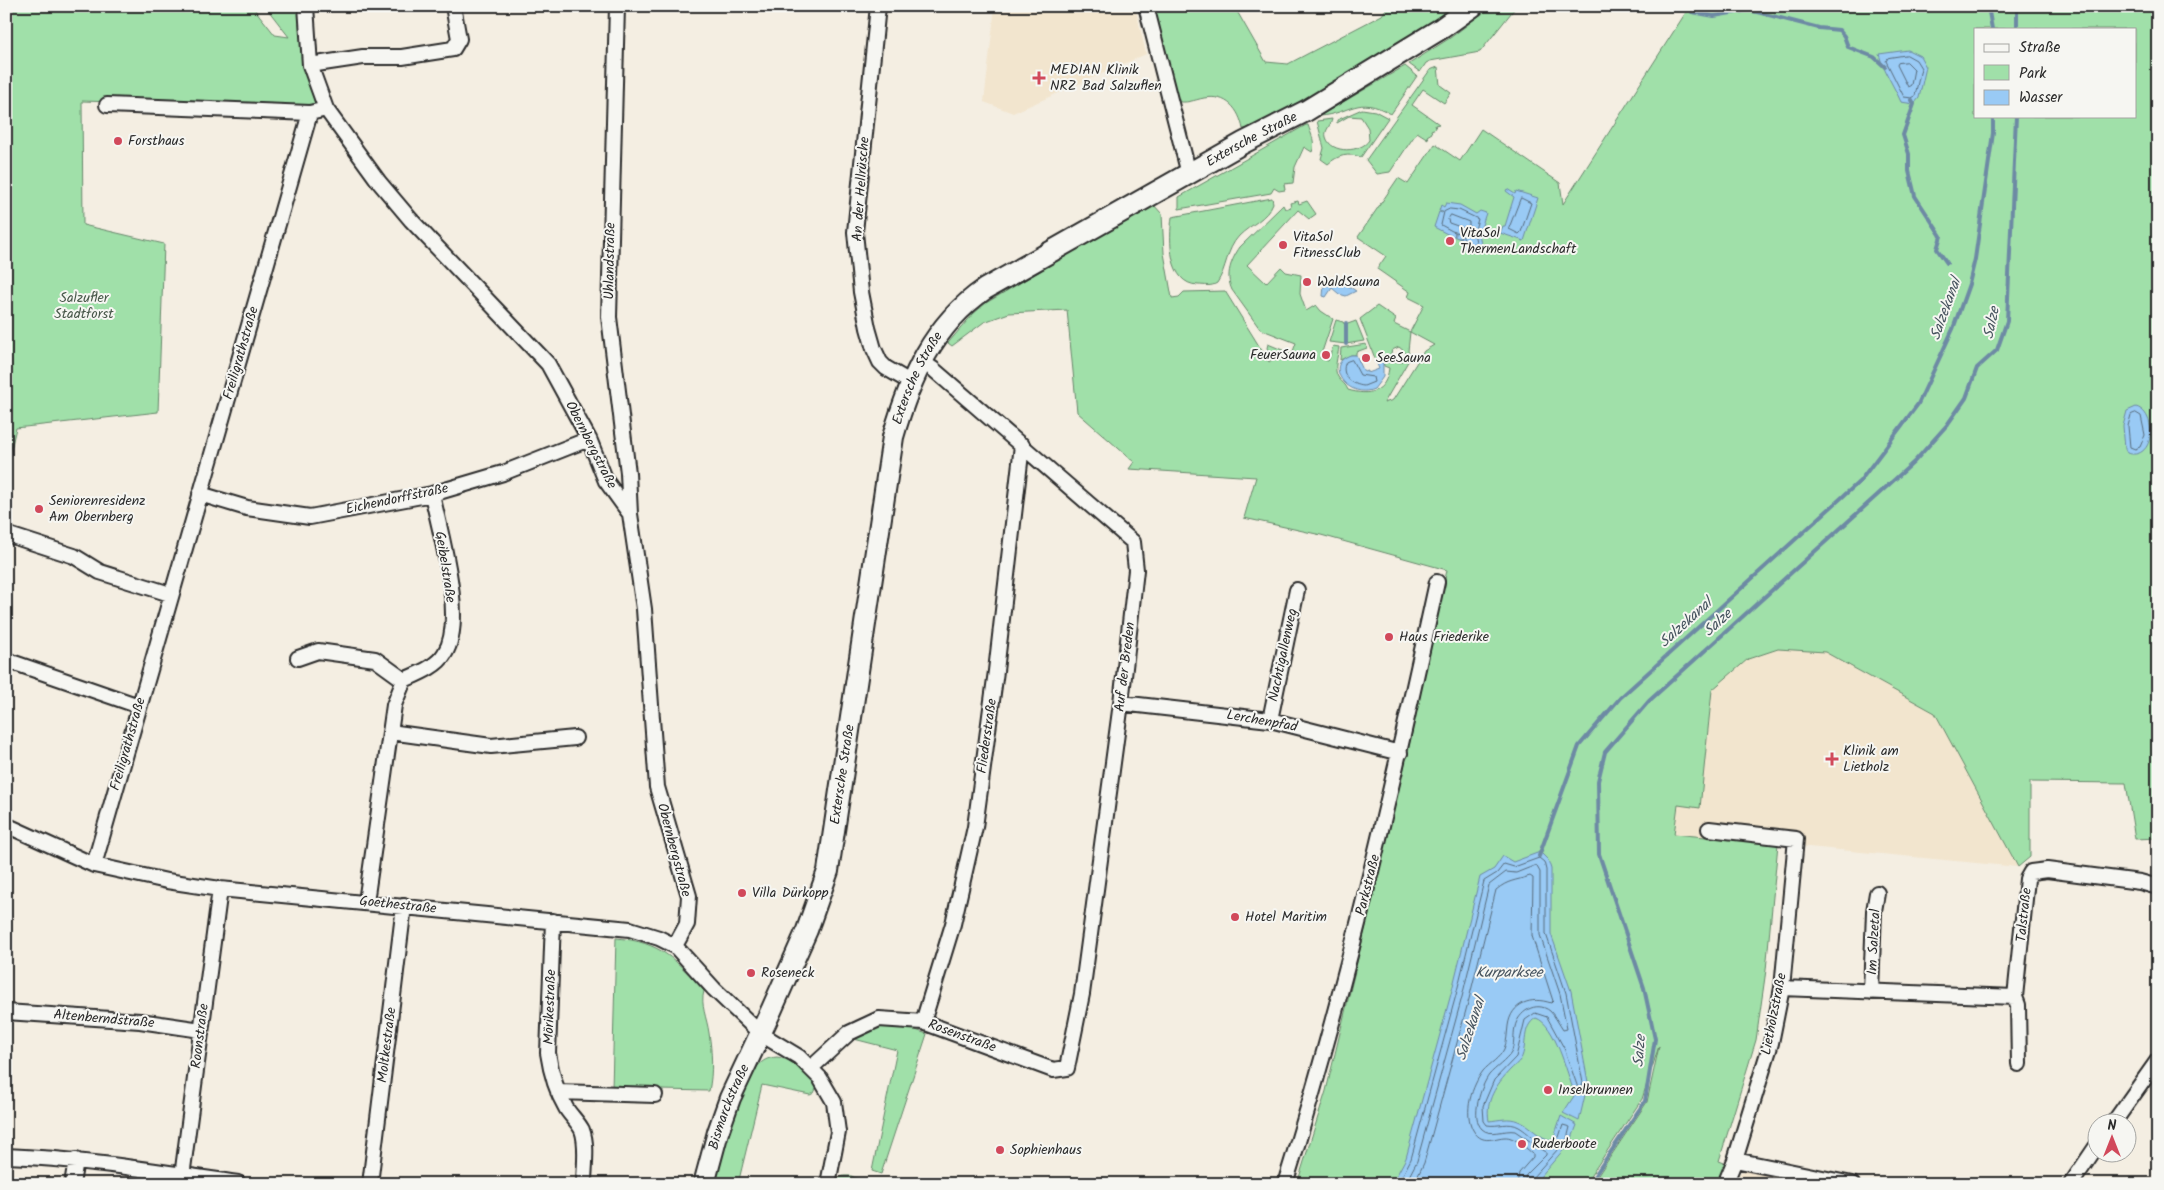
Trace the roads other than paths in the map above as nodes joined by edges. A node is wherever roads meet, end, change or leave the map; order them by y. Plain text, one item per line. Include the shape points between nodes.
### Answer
1 (306, 6) edge
2 (453, 6) edge
3 (617, 6) edge
4 (878, 6) edge
5 (1146, 6) edge
6 (1473, 6) edge
7 (310, 65) junction
8 (107, 105) dead end
9 (326, 109) junction
10 (310, 113) junction
11 (1189, 174) junction
12 (921, 361) junction
13 (910, 382) junction
14 (589, 439) junction
15 (1022, 445) junction
16 (200, 494) junction
17 (432, 494) junction
18 (630, 514) junction
19 (6, 534) edge
20 (1437, 582) dead end
21 (1297, 590) dead end
22 (170, 594) junction
23 (298, 658) dead end
24 (6, 660) edge
25 (404, 680) junction
26 (1121, 703) junction
27 (139, 706) junction
28 (1270, 720) junction
29 (390, 732) junction
30 (575, 738) dead end
31 (1400, 753) junction
32 (6, 825) edge
33 (1709, 828) dead end
34 (94, 865) junction
35 (2158, 887) edge
36 (220, 889) junction
37 (1877, 893) dead end
38 (366, 902) junction
39 (404, 906) junction
40 (553, 921) junction
41 (676, 946) junction
42 (1782, 988) junction
43 (1871, 992) junction
44 (2015, 997) junction
45 (6, 1012) edge
46 (923, 1022) junction
47 (201, 1030) junction
48 (761, 1034) junction
49 (2158, 1060) edge
50 (2020, 1064) dead end
51 (811, 1068) junction
52 (1067, 1068) joint
53 (558, 1092) junction
54 (655, 1095) dead end
55 (2121, 1112) edge
56 (6, 1156) edge
57 (76, 1160) junction
58 (1735, 1160) junction
59 (2086, 1162) edge
60 (182, 1179) edge
61 (238, 1183) edge
62 (72, 1184) edge
63 (370, 1184) edge
64 (584, 1184) edge
65 (704, 1184) edge
66 (828, 1184) edge
67 (1285, 1184) edge
68 (1725, 1184) edge
69 (1852, 1184) edge
70 (2071, 1184) edge

1 - 7 street, Obernbergstraße
2 - 7 street via 459,39 453,48 402,57 363,57
3 - 18 street, Uhlandstraße via 609,316
4 - 13 street, An der Hellrüsche via 855,232 862,292 874,349 886,368
5 - 11 street
6 - 11 main road, Extersche Straße via 1306,111
7 - 9 street, Obernbergstraße
8 - 10 street
9 - 10 street
9 - 14 street, Obernbergstraße via 411,220 548,364
10 - 16 street, Freiligrathstraße
11 - 12 main road, Extersche Straße via 971,299 939,334
12 - 13 main road, Extersche Straße
12 - 15 street, Auf der Breden
13 - 48 main road, Extersche Straße via 892,437 828,871 807,930
14 - 17 street, Eichendorffstraße via 503,473
14 - 18 street, Obernbergstraße via 606,481
15 - 26 street, Auf der Breden via 1133,542 1136,570
15 - 46 street, Fliederstraße via 975,827 953,924
16 - 17 street, Eichendorffstraße via 247,508 310,517
16 - 22 street, Freiligrathstraße
17 - 25 street, Geibelstraße via 451,590 453,634 445,655
18 - 41 street, Obernbergstraße via 644,609 656,787 689,896 687,924
19 - 22 street via 74,556 100,572
20 - 31 street, Parkstraße
21 - 28 street, Nachtigallenweg
22 - 27 street, Freiligrathstraße
23 - 25 street via 318,651 375,659
24 - 27 street
25 - 29 street via 394,705
26 - 28 street, Lerchenpfad
26 - 52 street, Auf der Breden via 1082,994
27 - 34 street, Freiligrathstraße
28 - 31 street, Lerchenpfad
29 - 30 street via 491,746
29 - 38 street
31 - 67 street, Parkstraße via 1325,1051
32 - 34 street, Goethestraße
33 - 42 street, Lietholzstraße via 1796,839
34 - 36 street, Goethestraße via 168,882
35 - 44 street, Talstraße via 2047,870 2031,872 2027,879
36 - 38 street, Goethestraße
36 - 47 street, Roonstraße
37 - 43 street, Im Salzetal
38 - 39 street, Goethestraße
39 - 40 street, Goethestraße
39 - 63 street, Moltkestraße
40 - 41 street, Goethestraße via 630,929
40 - 53 street, Mörikestraße via 548,1053 550,1071
41 - 48 street, Goethestraße via 714,989
42 - 43 street
42 - 58 street, Lietholzstraße via 1771,1044
43 - 44 street
44 - 50 street, Talstraße
45 - 47 street, Altenberndstraße via 140,1021
46 - 51 street, Rosenstraße via 879,1020 864,1025 842,1038
46 - 52 street, Rosenstraße via 1053,1070
47 - 60 street, Roonstraße
48 - 51 street, Goethestraße
48 - 65 main road, Bismarckstraße via 730,1098
49 - 55 street
51 - 66 street, Goethestraße via 834,1102 838,1132
53 - 54 street
53 - 64 street, Mörikestraße via 582,1130
56 - 57 street
57 - 60 street
57 - 62 street
58 - 68 street, Lietholzstraße
58 - 69 street
59 - 70 street
60 - 61 street

